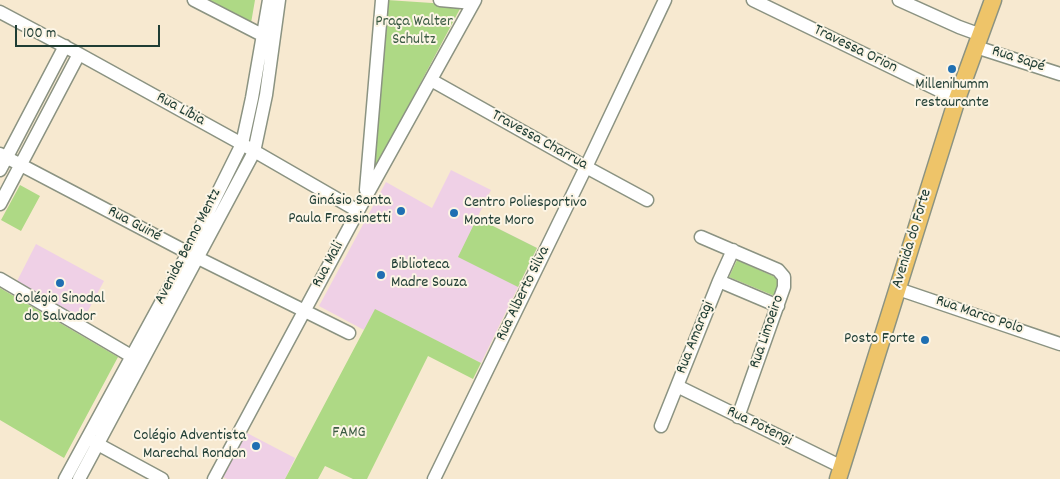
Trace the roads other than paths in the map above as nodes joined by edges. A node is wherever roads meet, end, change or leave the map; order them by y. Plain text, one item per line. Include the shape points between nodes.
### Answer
1 (194, 0) edge
2 (269, 0) edge
3 (279, 0) edge
4 (382, 0) edge
5 (440, 0) edge
6 (665, 0) edge
7 (753, 0) edge
8 (899, 0) edge
9 (993, 0) edge
10 (474, 2) edge
11 (0, 12) edge
12 (269, 37) junction
13 (978, 41) junction
14 (64, 46) junction
15 (79, 54) junction
16 (1060, 74) edge
17 (431, 80) junction
18 (957, 99) junction
19 (242, 144) junction
20 (254, 152) junction
21 (3, 156) edge
22 (21, 165) junction
23 (586, 167) junction
24 (0, 170) edge
25 (366, 195) junction
26 (647, 200) dead end
27 (0, 204) edge
28 (358, 210) junction
29 (701, 237) dead end
30 (733, 250) junction
31 (193, 256) junction
32 (0, 279) edge
33 (719, 281) junction
34 (898, 289) junction
35 (778, 306) junction
36 (305, 310) junction
37 (350, 333) dead end
38 (1060, 344) edge
39 (136, 360) junction
40 (677, 386) junction
41 (738, 417) junction
42 (661, 426) dead end
43 (93, 442) junction
44 (840, 473) edge
45 (65, 479) edge
46 (79, 479) edge
47 (162, 479) edge
48 (214, 479) edge
49 (434, 479) edge

1 - 12 street
2 - 12 street, Avenida Benno Mentz
3 - 12 street, Avenida Benno Mentz
4 - 25 street
5 - 10 street
6 - 23 street, Rua Alberto Silva
7 - 18 street, Travessa Orion
8 - 13 street, Rua Sapé via 959,27
9 - 13 main road, Avenida do Forte
10 - 17 street, Rua Mali
11 - 14 street, Rua Líbia
12 - 19 street, Avenida Benno Mentz
12 - 20 street, Avenida Benno Mentz via 266,95
13 - 16 street, Rua Sapé
13 - 18 main road, Avenida do Forte
14 - 15 street, Rua Líbia
14 - 21 street
15 - 19 street, Rua Líbia
15 - 22 street
17 - 23 street, Travessa Charrua
17 - 25 street, Rua Mali
18 - 34 main road, Avenida do Forte
19 - 20 street, Rua Líbia
19 - 31 street, Avenida Benno Mentz
20 - 28 street, Rua Líbia
20 - 31 street, Avenida Benno Mentz
21 - 22 street, Rua Guiné
21 - 24 street
22 - 27 street
22 - 31 street, Rua Guiné
23 - 26 street, Travessa Charrua
23 - 49 street, Rua Alberto Silva
25 - 28 street, Rua Mali
28 - 36 street, Rua Mali
29 - 30 street, Rua Limoeiro
30 - 33 street, Rua Amaragi
30 - 35 street, Rua Limoeiro via 778,270 784,277
31 - 36 street, Rua Guiné
31 - 39 street, Avenida Benno Mentz
32 - 39 street
33 - 35 street
33 - 40 street, Rua Amaragi
34 - 38 street, Rua Marco Polo
34 - 44 main road, Avenida do Forte
35 - 41 street, Rua Limoeiro
36 - 37 street, Rua Guiné
36 - 48 street, Rua Mali
39 - 43 street, Avenida Benno Mentz
40 - 41 street, Rua Potengi
40 - 42 street, Rua Amaragi
41 - 44 street, Rua Potengi
43 - 45 street, Avenida Benno Mentz
43 - 46 street, Avenida Benno Mentz
43 - 47 street

